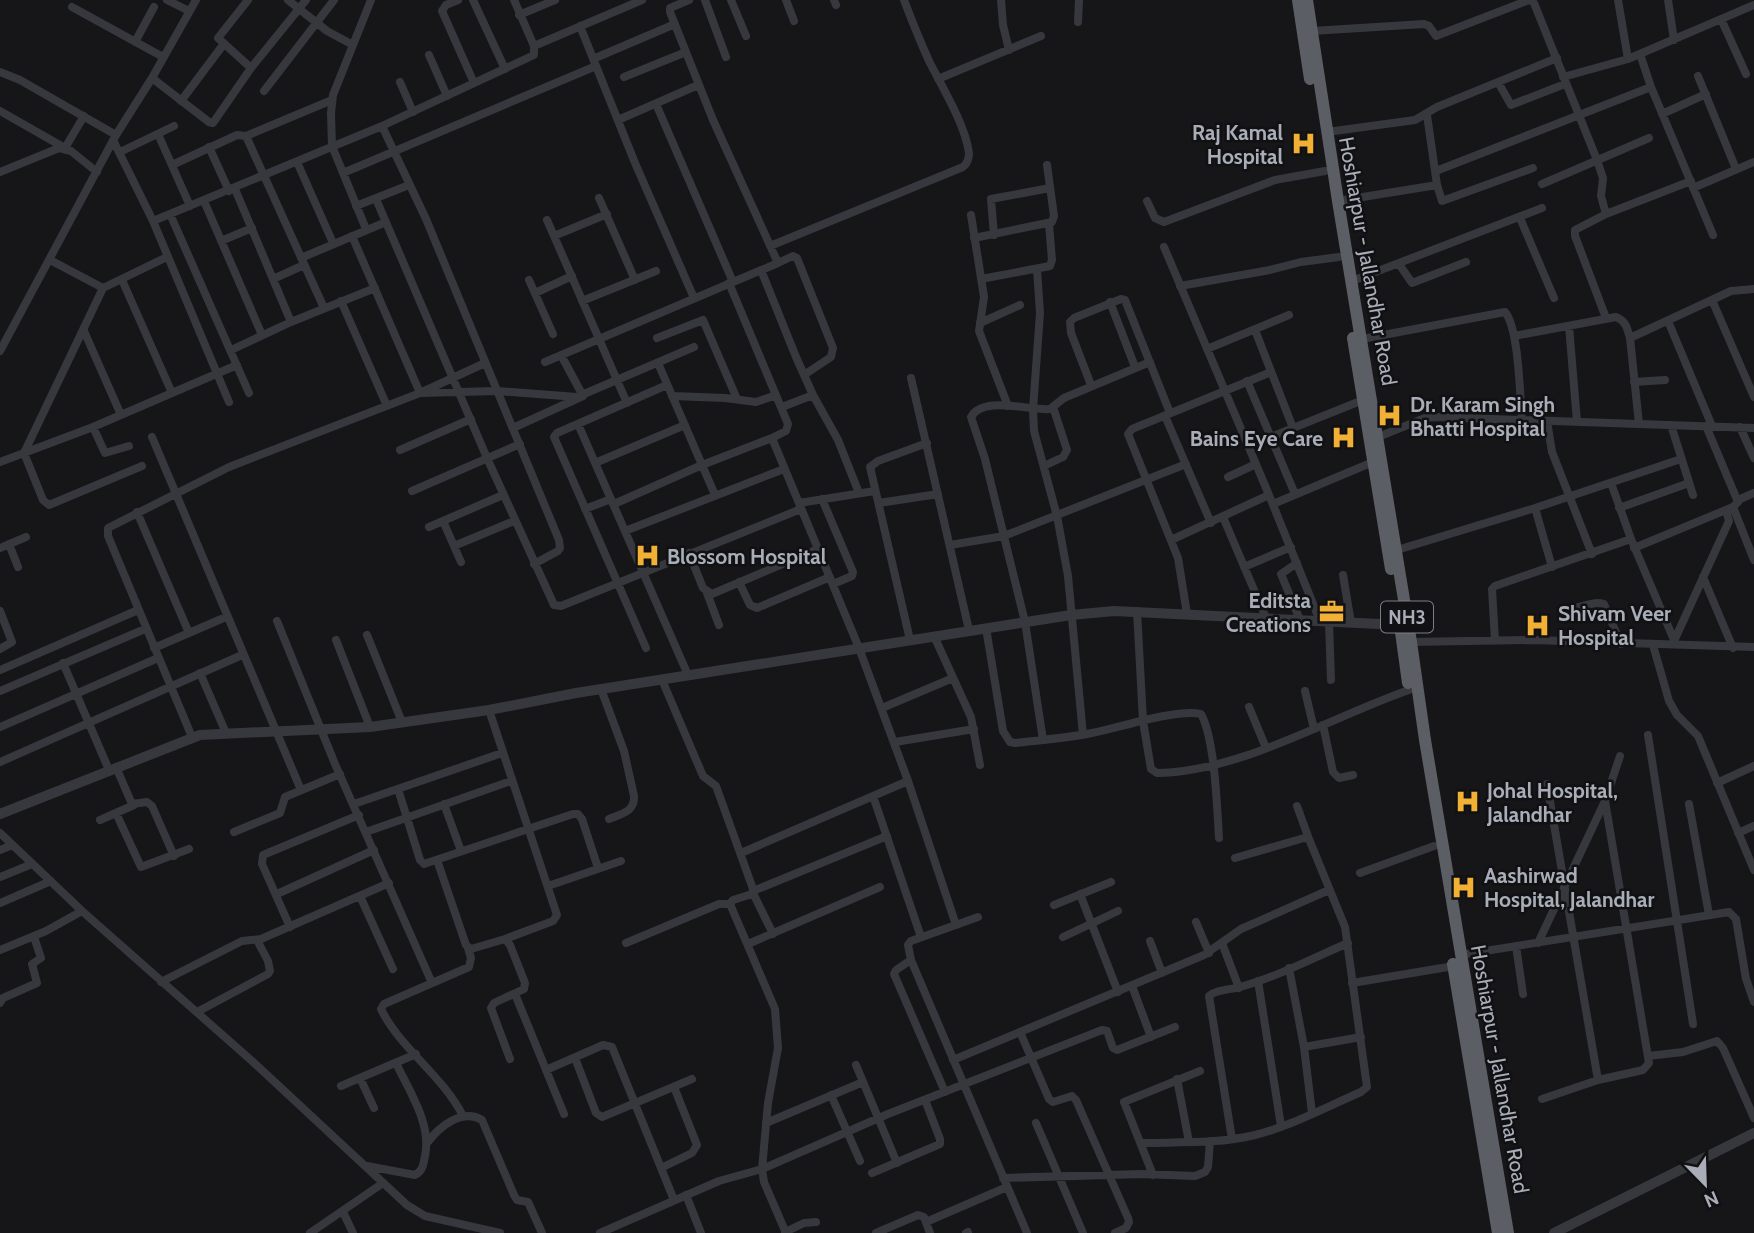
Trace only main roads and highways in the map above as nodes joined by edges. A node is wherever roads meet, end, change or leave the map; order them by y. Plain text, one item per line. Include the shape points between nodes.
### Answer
1 (1298, 0) edge
2 (1307, 0) edge
3 (1401, 609) junction
4 (1407, 642) junction
5 (1457, 961) junction
6 (1497, 1233) edge
7 (1508, 1233) edge

1 - 3 highway, Hoshiarpur - Jallandhar Road / NH3
2 - 3 highway, Hoshiarpur - Jallandhar Road / NH3 via 1396,550
3 - 4 highway, Hoshiarpur - Jallandhar Road / NH3
3 - 4 highway, Hoshiarpur - Jallandhar Road / NH3 via 1400,625
4 - 5 highway, Hoshiarpur - Jallandhar Road / NH3
4 - 5 highway, Hoshiarpur - Jallandhar Road / NH3 via 1409,690
5 - 6 highway, Hoshiarpur - Jallandhar Road / NH3
5 - 7 highway, Hoshiarpur - Jallandhar Road / NH3

